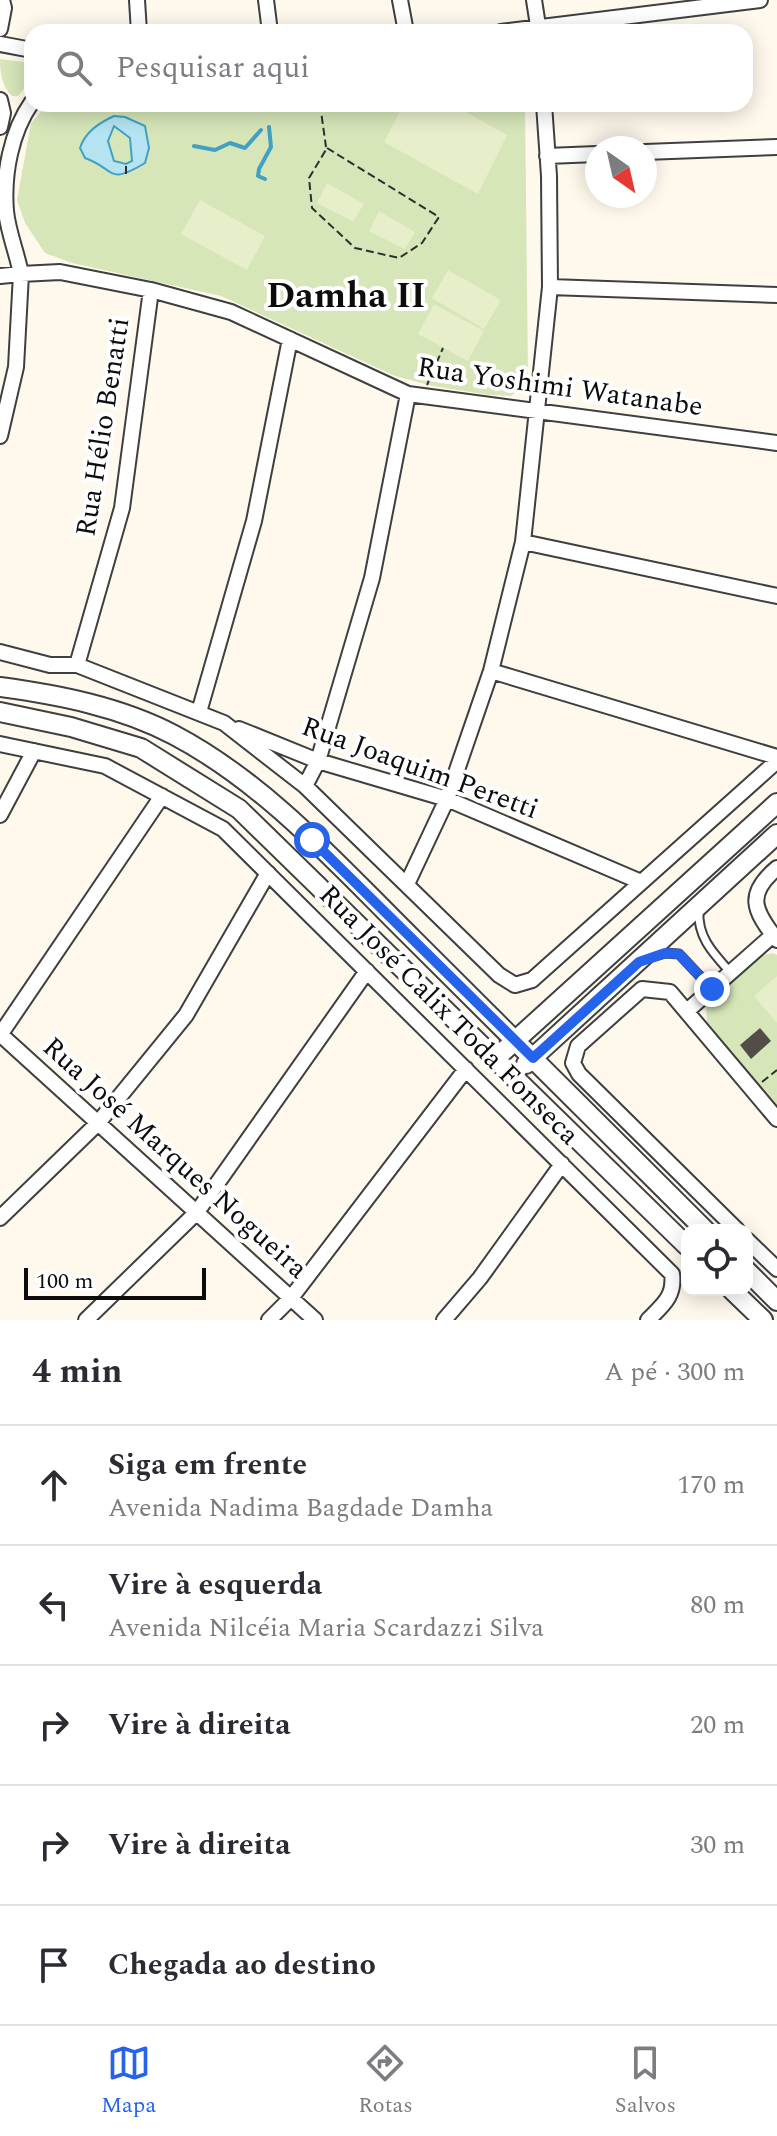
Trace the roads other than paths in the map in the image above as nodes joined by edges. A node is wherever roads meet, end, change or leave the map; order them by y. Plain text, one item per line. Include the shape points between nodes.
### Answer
1 (2, 0) edge
2 (137, 0) edge
3 (266, 0) edge
4 (400, 0) edge
5 (534, 0) edge
6 (760, 0) edge
7 (138, 24) edge
8 (269, 24) edge
9 (404, 24) edge
10 (538, 24) edge
11 (583, 24) edge
12 (0, 29) edge
13 (0, 44) edge
14 (24, 48) edge
15 (0, 100) edge
16 (25, 112) edge
17 (544, 112) edge
18 (0, 127) edge
19 (777, 147) edge
20 (657, 152) edge
21 (585, 154) edge
22 (547, 156) junction
23 (3, 212) edge
24 (21, 274) junction
25 (0, 276) edge
26 (550, 287) junction
27 (151, 290) junction
28 (777, 295) edge
29 (290, 339) junction
30 (415, 396) junction
31 (538, 413) junction
32 (0, 436) edge
33 (777, 443) edge
34 (523, 542) junction
35 (777, 596) edge
36 (0, 652) edge
37 (77, 665) junction
38 (491, 671) junction
39 (0, 687) edge
40 (0, 712) edge
41 (199, 712) junction
42 (224, 723) junction
43 (0, 744) edge
44 (34, 751) junction
45 (777, 759) edge
46 (318, 761) junction
47 (305, 786) junction
48 (162, 796) junction
49 (447, 799) junction
50 (777, 803) edge
51 (0, 815) edge
52 (777, 834) edge
53 (714, 861) junction
54 (777, 868) edge
55 (268, 873) junction
56 (730, 879) junction
57 (641, 882) junction
58 (407, 884) junction
59 (699, 907) junction
60 (775, 938) edge
61 (623, 943) junction
62 (639, 962) junction
63 (367, 971) junction
64 (731, 973) junction
65 (712, 989) junction
66 (687, 1011) junction
67 (0, 1035) edge
68 (515, 1041) junction
69 (533, 1058) junction
70 (495, 1059) junction
71 (466, 1069) junction
72 (512, 1076) junction
73 (777, 1119) edge
74 (98, 1123) junction
75 (562, 1164) junction
76 (197, 1212) junction
77 (0, 1218) edge
78 (699, 1224) edge
79 (731, 1224) edge
80 (681, 1240) edge
81 (753, 1244) edge
82 (773, 1258) edge
83 (753, 1277) edge
84 (738, 1296) edge
85 (291, 1298) junction
86 (777, 1301) edge
87 (86, 1320) edge
88 (269, 1320) edge
89 (315, 1320) edge
90 (444, 1320) edge
91 (648, 1320) edge
92 (763, 1320) edge

1 - 12 street
2 - 7 street
3 - 8 street
4 - 9 street
5 - 10 street
6 - 11 street
13 - 14 street
15 - 18 street
16 - 23 street via 11,152
17 - 22 street
19 - 20 street
21 - 22 street
22 - 26 street
23 - 24 street
24 - 25 street, Rua Yoshimi Watanabe
24 - 27 street, Rua Yoshimi Watanabe via 60,272
24 - 32 street via 16,367
26 - 28 street
26 - 31 street
27 - 29 street, Rua Yoshimi Watanabe via 231,312
27 - 37 street, Rua Hélio Benatti via 122,508
29 - 30 street, Rua Yoshimi Watanabe
29 - 41 street via 254,521
30 - 31 street, Rua Yoshimi Watanabe
30 - 46 street via 372,578
31 - 33 street, Rua Yoshimi Watanabe
31 - 34 street
34 - 35 street
34 - 38 street
36 - 37 street via 50,665
37 - 41 street
38 - 45 street
38 - 49 street
39 - 68 street via 54,694 119,712 173,735 233,772 312,840
40 - 70 street via 141,748 239,809
41 - 42 street
42 - 46 street, Rua Joaquim Peretti
42 - 47 street
43 - 44 street, Rua José Calix Toda Fonseca
44 - 48 street, Rua José Calix Toda Fonseca via 105,766
44 - 51 street
45 - 57 street
46 - 47 street
46 - 49 street, Rua Joaquim Peretti
47 - 58 street
48 - 55 street, Rua José Calix Toda Fonseca via 223,829
48 - 67 street
49 - 57 street, Rua Joaquim Peretti
49 - 58 street
50 - 53 street
52 - 56 street
53 - 56 street
53 - 61 street
54 - 60 street via 759,883 755,898
55 - 63 street, Rua José Calix Toda Fonseca
55 - 74 street via 186,1015
56 - 59 street
57 - 58 street via 532,980 515,985
59 - 62 street
59 - 64 lane via 703,936
60 - 64 street
61 - 62 street
61 - 68 street
62 - 65 lane via 679,954
62 - 69 street
63 - 71 street, Rua José Calix Toda Fonseca
63 - 76 street
64 - 65 street
65 - 66 street
66 - 73 street
66 - 79 street via 670,992 642,989 578,1046 573,1063
67 - 74 street, Rua José Marques Nogueira
68 - 69 street
68 - 70 street
69 - 72 street
69 - 78 street
70 - 72 street
71 - 75 street, Rua José Calix Toda Fonseca
71 - 85 street
72 - 80 street
74 - 76 street, Rua José Marques Nogueira
74 - 77 street
75 - 90 street
75 - 91 street, Rua José Calix Toda Fonseca via 672,1274 670,1298
76 - 85 street, Rua José Marques Nogueira
76 - 87 street
81 - 82 street
83 - 86 street
84 - 92 street
85 - 88 street
85 - 89 street, Rua José Marques Nogueira

